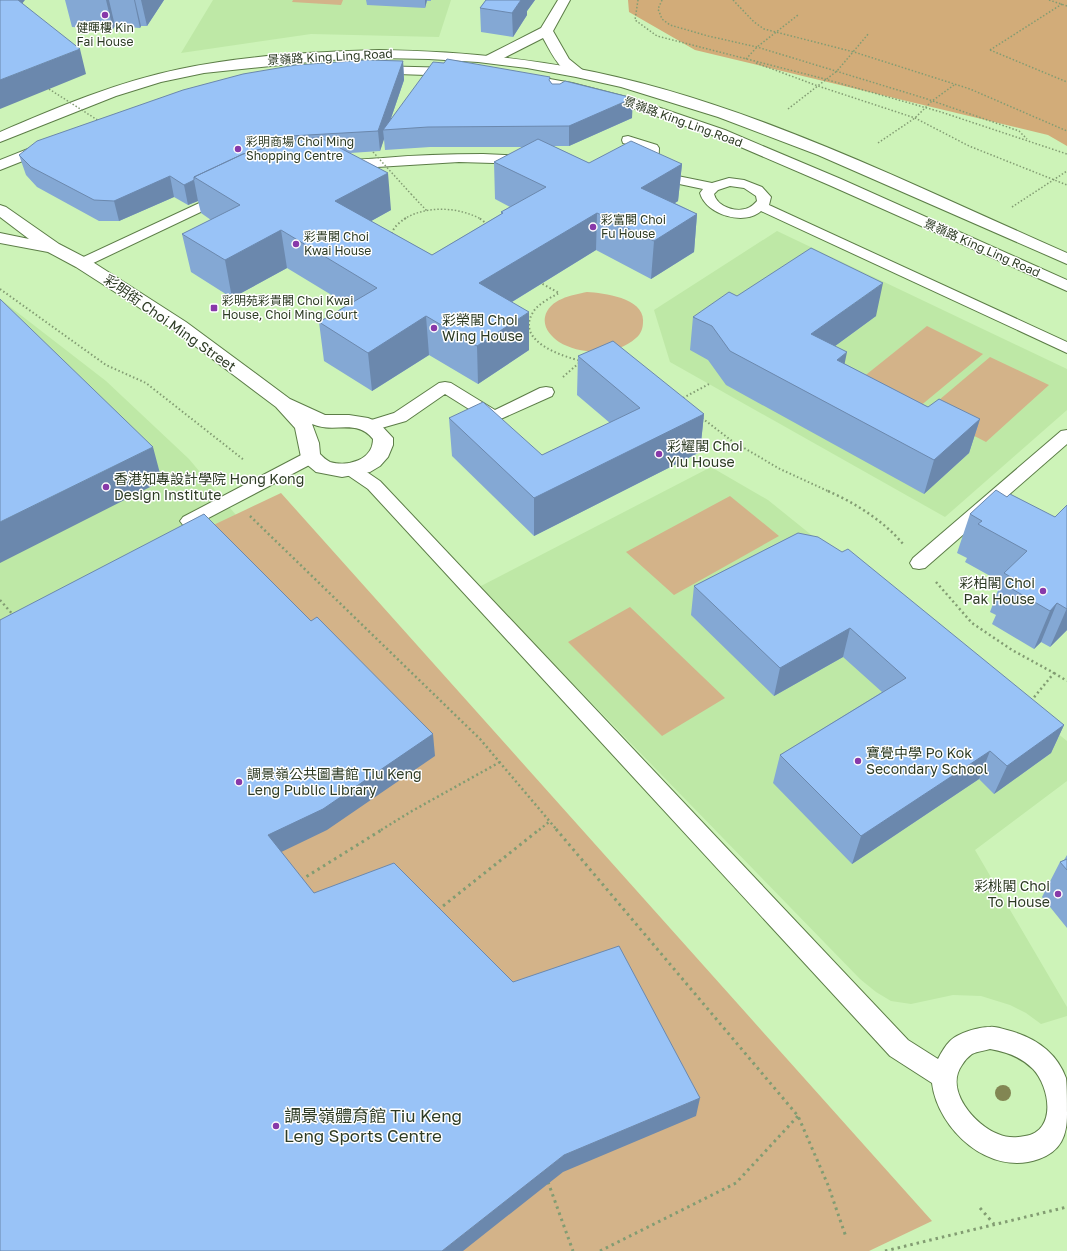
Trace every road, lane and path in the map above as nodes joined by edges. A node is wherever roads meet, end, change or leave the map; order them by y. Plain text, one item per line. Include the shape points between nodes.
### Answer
1 (564, 0) edge
2 (638, 0) edge
3 (662, 0) edge
4 (733, 0) edge
5 (1049, 0) edge
6 (1062, 4) junction
7 (1067, 6) edge
8 (798, 15) dead end
9 (546, 31) junction
10 (775, 32) junction
11 (869, 33) dead end
12 (757, 46) junction
13 (854, 52) junction
14 (491, 59) junction
15 (746, 59) junction
16 (361, 70) edge
17 (837, 71) junction
18 (578, 72) junction
19 (471, 73) edge
20 (508, 76) edge
21 (827, 80) junction
22 (1067, 82) edge
23 (955, 84) junction
24 (818, 86) junction
25 (572, 87) junction
26 (49, 89) edge
27 (560, 96) edge
28 (932, 101) junction
29 (926, 107) junction
30 (788, 109) dead end
31 (915, 118) junction
32 (101, 122) edge
33 (1067, 131) edge
34 (0, 138) edge
35 (62, 140) edge
36 (628, 140) dead end
37 (1029, 141) junction
38 (878, 143) dead end
39 (373, 152) edge
40 (1067, 154) edge
41 (540, 161) edge
42 (0, 166) edge
43 (331, 166) edge
44 (1067, 171) edge
45 (636, 172) edge
46 (651, 174) junction
47 (1053, 180) junction
48 (1067, 185) edge
49 (713, 187) junction
50 (237, 189) edge
51 (761, 206) junction
52 (1012, 207) dead end
53 (0, 210) edge
54 (428, 211) junction
55 (0, 238) edge
56 (53, 248) junction
57 (1067, 260) edge
58 (82, 263) junction
59 (538, 282) edge
60 (1067, 286) edge
61 (0, 289) edge
62 (1067, 348) edge
63 (587, 362) edge
64 (709, 384) dead end
65 (546, 392) dead end
66 (679, 400) edge
67 (283, 403) junction
68 (697, 414) edge
69 (371, 426) junction
70 (1067, 435) edge
71 (311, 457) junction
72 (244, 460) dead end
73 (352, 470) junction
74 (231, 499) junction
75 (189, 521) edge
76 (919, 563) junction
77 (0, 600) edge
78 (18, 621) edge
79 (1054, 673) junction
80 (1067, 681) edge
81 (1027, 705) edge
82 (500, 762) junction
83 (549, 822) junction
84 (295, 884) edge
85 (434, 915) edge
86 (945, 1077) junction
87 (1064, 1093) edge
88 (798, 1116) junction
89 (546, 1177) edge
90 (1067, 1206) edge
91 (980, 1208) dead end
92 (995, 1224) junction
93 (846, 1237) dead end
94 (573, 1251) edge
95 (600, 1251) edge
96 (885, 1251) edge

1 - 9 street
2 - 15 path via 635,20 657,36
3 - 12 path via 658,9 662,19 670,25
4 - 10 path via 754,22 764,29
5 - 6 path
6 - 7 path
6 - 22 path via 990,50
8 - 10 path
9 - 14 street
9 - 18 street via 564,62
10 - 12 path
10 - 13 path
11 - 13 path
12 - 15 path
12 - 17 path
13 - 17 path
13 - 23 path
14 - 18 street, 景嶺路 King Ling Road
14 - 34 street, 景嶺路 King Ling Road via 429,54 364,53 321,55 202,69 125,89 53,114
15 - 21 path
15 - 24 path
16 - 19 street, 景嶺路 King Ling Road
17 - 21 path
17 - 28 path
18 - 57 street, 景嶺路 King Ling Road via 671,96 752,124 852,164
20 - 25 street, 景嶺路 King Ling Road
21 - 24 path
21 - 29 path
23 - 28 path
23 - 33 path
24 - 30 path
24 - 31 path
25 - 27 lane
25 - 60 street, 景嶺路 King Ling Road via 635,104 720,133
26 - 32 path, bridge
28 - 29 path
28 - 37 path via 1019,131
29 - 31 path
29 - 37 path
31 - 38 path
31 - 47 path via 969,146
35 - 42 street
36 - 46 lane via 652,148
37 - 40 path
39 - 54 path, bridge
41 - 43 lane via 503,158 418,159
44 - 47 path
45 - 46 lane
46 - 49 lane
47 - 48 path
47 - 52 path
49 - 51 lane via 733,182 755,187 764,197
49 - 51 lane via 708,191 707,201 719,210 747,213
50 - 58 lane
51 - 62 lane
53 - 56 street, 彩明街 Choi Ming Street
54 - 54 path via 458,211 484,221 493,237 491,246 471,261 456,265 439,267 408,261 397,254 391,246 390,237 394,228 402,221
55 - 56 street, 彩明街 Choi Ming Street
56 - 58 street, 彩明街 Choi Ming Street
58 - 67 street, 彩明街 Choi Ming Street via 180,326
59 - 63 path via 559,293 546,298 531,314 531,333 538,343 558,356
61 - 72 path via 106,366 146,383
64 - 66 path
65 - 69 lane via 494,417 445,388 400,416
67 - 69 street, 彩明街 Choi Ming Street via 322,421 361,422
67 - 71 street, 彩明街 Choi Ming Street via 304,426
68 - 76 path via 732,441 780,469 849,500 894,533
69 - 73 street via 383,438 381,452 373,461
70 - 76 lane
71 - 73 street via 323,467 332,470
71 - 74 lane
73 - 86 lane via 374,485 899,1048
74 - 75 lane
74 - 82 path via 480,739
76 - 79 path via 972,623 1012,650
77 - 78 path
79 - 80 path
79 - 81 path
82 - 83 path
82 - 84 path via 412,812
83 - 85 path
83 - 88 path
86 - 87 lane via 949,1061 959,1049 974,1041 990,1038 1008,1041 1026,1049 1042,1061
86 - 87 lane via 946,1096 955,1115 969,1132 988,1144 1009,1151 1029,1150 1046,1143 1058,1130 1063,1113
88 - 93 path via 828,1185
88 - 95 path via 736,1183
89 - 94 path
90 - 92 path
91 - 92 path
92 - 96 path

